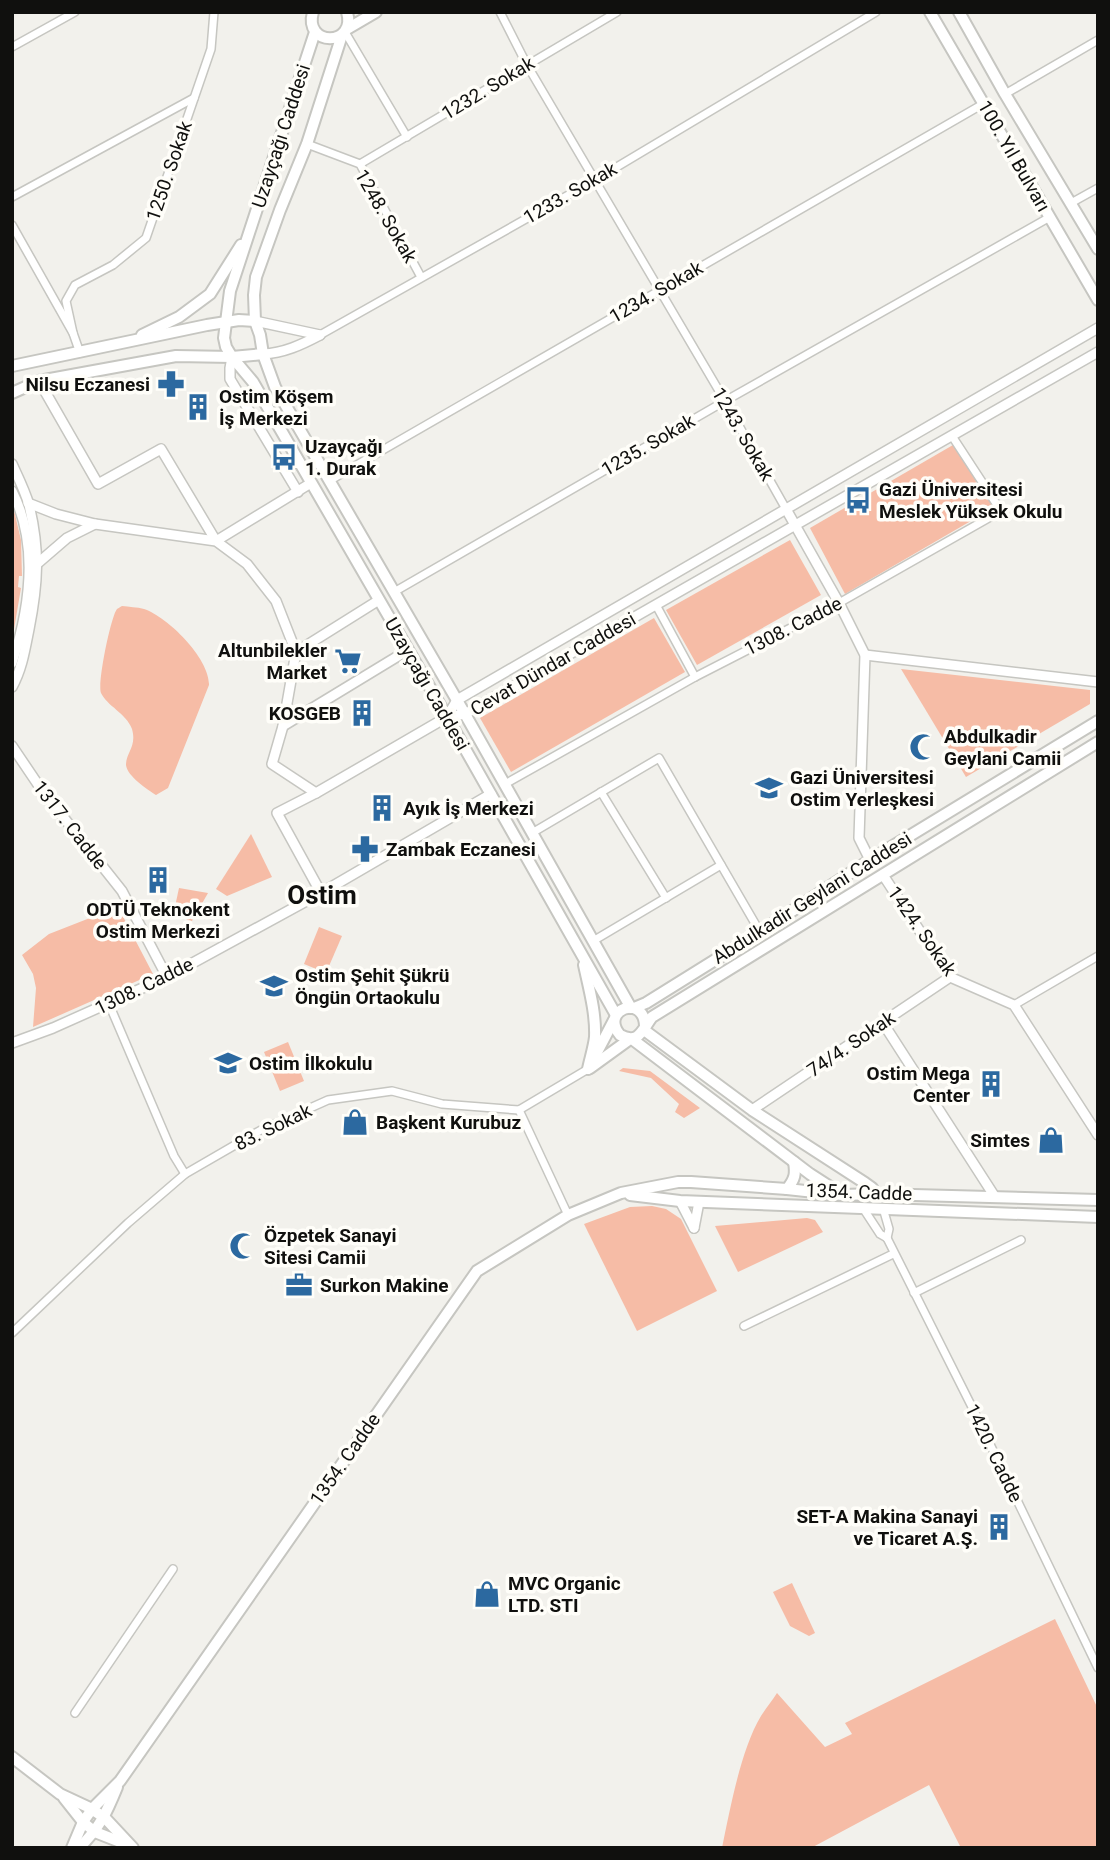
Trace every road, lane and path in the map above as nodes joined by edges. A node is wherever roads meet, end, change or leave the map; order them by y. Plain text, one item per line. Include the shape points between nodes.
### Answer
1 (75, 12) edge
2 (214, 12) edge
3 (347, 12) edge
4 (376, 12) edge
5 (500, 12) edge
6 (617, 12) edge
7 (876, 12) edge
8 (930, 12) edge
9 (959, 12) edge
10 (312, 15) edge
11 (315, 32) junction
12 (344, 32) junction
13 (1098, 40) edge
14 (12, 47) edge
15 (527, 65) junction
16 (1005, 94) junction
17 (194, 98) junction
18 (984, 104) junction
19 (407, 137) junction
20 (307, 144) junction
21 (360, 164) junction
22 (595, 180) junction
23 (1098, 188) edge
24 (12, 197) edge
25 (1071, 203) junction
26 (1050, 217) junction
27 (12, 226) edge
28 (249, 234) junction
29 (1098, 249) edge
30 (421, 277) junction
31 (660, 290) junction
32 (1098, 300) edge
33 (255, 321) junction
34 (226, 322) junction
35 (1098, 328) edge
36 (73, 333) junction
37 (320, 335) junction
38 (126, 343) junction
39 (80, 352) junction
40 (1098, 352) edge
41 (263, 354) junction
42 (232, 357) junction
43 (12, 366) edge
44 (39, 381) junction
45 (13, 393) edge
46 (725, 401) junction
47 (952, 436) junction
48 (12, 464) edge
49 (329, 481) junction
50 (312, 483) junction
51 (12, 491) edge
52 (298, 492) junction
53 (28, 503) junction
54 (786, 509) junction
55 (95, 524) junction
56 (795, 525) junction
57 (216, 541) junction
58 (38, 563) junction
59 (394, 592) junction
60 (379, 600) junction
61 (839, 603) junction
62 (656, 605) junction
63 (408, 650) junction
64 (296, 652) junction
65 (864, 656) junction
66 (12, 663) edge
67 (695, 677) junction
68 (1098, 682) edge
69 (12, 687) edge
70 (457, 700) junction
71 (466, 715) junction
72 (447, 717) junction
73 (1098, 720) edge
74 (283, 726) junction
75 (1098, 742) edge
76 (12, 746) edge
77 (505, 784) junction
78 (601, 792) junction
79 (316, 793) junction
80 (491, 794) junction
81 (533, 833) junction
82 (870, 860) junction
83 (721, 865) junction
84 (883, 875) junction
85 (321, 892) junction
86 (666, 898) junction
87 (760, 932) junction
88 (593, 941) junction
89 (581, 952) junction
90 (1098, 956) edge
91 (167, 977) junction
92 (950, 977) junction
93 (109, 1004) junction
94 (1014, 1006) junction
95 (632, 1008) junction
96 (615, 1018) junction
97 (883, 1023) junction
98 (644, 1028) junction
99 (631, 1039) junction
100 (12, 1043) edge
101 (588, 1069) junction
102 (519, 1110) junction
103 (752, 1110) junction
104 (1098, 1135) edge
105 (794, 1161) junction
106 (185, 1174) junction
107 (678, 1182) junction
108 (698, 1183) junction
109 (787, 1189) junction
110 (621, 1193) junction
111 (876, 1194) junction
112 (842, 1195) junction
113 (995, 1197) junction
114 (1098, 1200) edge
115 (680, 1201) junction
116 (699, 1202) junction
117 (863, 1208) junction
118 (883, 1208) junction
119 (568, 1215) junction
120 (1098, 1217) edge
121 (887, 1238) junction
122 (1021, 1240) dead end
123 (893, 1254) junction
124 (914, 1293) junction
125 (744, 1325) dead end
126 (12, 1333) edge
127 (173, 1569) dead end
128 (1097, 1663) edge
129 (75, 1713) dead end
130 (12, 1757) edge
131 (120, 1781) junction
132 (60, 1794) junction
133 (92, 1809) junction
134 (104, 1818) junction
135 (83, 1822) junction
136 (95, 1832) junction
137 (132, 1847) edge
138 (72, 1848) edge
139 (79, 1848) edge

1 - 14 street
2 - 17 street, 1250. Sokak via 211,49
3 - 12 main road, Uzayçağı Caddesi via 349,23
4 - 12 main road
5 - 15 street, 1243. Sokak
6 - 15 street, 1232. Sokak
7 - 22 street, 1233. Sokak
8 - 18 main road, 100. Yıl Bulvarı
9 - 16 main road, 100. Yıl Bulvarı
10 - 11 main road
11 - 12 main road via 332,39
11 - 28 main road, Uzayçağı Caddesi
12 - 19 street
12 - 20 main road, Uzayçağı Caddesi
13 - 16 street
15 - 19 street, 1232. Sokak
15 - 22 street, 1243. Sokak
16 - 25 main road, 100. Yıl Bulvarı
17 - 24 street
17 - 36 street, 1250. Sokak via 146,238 113,265 75,285 66,302
18 - 26 main road, 100. Yıl Bulvarı
18 - 31 street, 1234. Sokak
19 - 21 street, 1232. Sokak
20 - 21 street, 1248. Sokak
20 - 33 main road, Uzayçağı Caddesi via 256,277
21 - 30 street, 1248. Sokak
22 - 30 street, 1233. Sokak
22 - 31 street, 1243. Sokak
23 - 25 street
25 - 29 main road, 100. Yıl Bulvarı
26 - 32 main road, 100. Yıl Bulvarı
26 - 46 street, 1235. Sokak
27 - 36 street
28 - 34 main road, Uzayçağı Caddesi via 230,291
28 - 38 main road via 209,293 179,317
30 - 37 street, 1233. Sokak
31 - 46 street, 1243. Sokak
31 - 49 street, 1234. Sokak
33 - 34 main road
33 - 37 street
33 - 41 main road, Uzayçağı Caddesi
34 - 38 main road
34 - 42 main road, Uzayçağı Caddesi via 224,338
35 - 54 street, Cevat Dündar Caddesi
36 - 39 street
37 - 41 street via 281,353
38 - 39 main road
39 - 43 main road
40 - 47 street, Cevat Dündar Caddesi
41 - 42 main road
41 - 49 main road, Uzayçağı Caddesi via 275,387
42 - 44 main road via 176,356
42 - 50 main road, Uzayçağı Caddesi via 253,382
42 - 52 street via 230,379
44 - 45 main road
44 - 57 street via 98,484 161,449
46 - 54 street, 1243. Sokak
46 - 59 street, 1235. Sokak
47 - 56 street, Cevat Dündar Caddesi
47 - 61 street, 1308. Cadde via 1001,511
48 - 53 street
49 - 59 main road, Uzayçağı Caddesi
50 - 52 street
50 - 60 main road, Uzayçağı Caddesi
51 - 66 street via 29,543 26,608
52 - 57 street
53 - 55 street
53 - 58 street
54 - 56 street, 1243. Sokak
54 - 70 street, Cevat Dündar Caddesi
55 - 57 street
55 - 58 street via 67,538
56 - 61 street, 1243. Sokak
56 - 62 street, Cevat Dündar Caddesi
57 - 64 street via 247,564 276,601
58 - 69 street via 24,655
59 - 70 main road, Uzayçağı Caddesi
60 - 63 main road, Uzayçağı Caddesi
60 - 64 street
61 - 65 street, 1243. Sokak
61 - 67 street, 1308. Cadde
62 - 67 street
62 - 71 street, Cevat Dündar Caddesi
63 - 72 main road, Uzayçağı Caddesi
63 - 74 street
64 - 74 street
65 - 68 street
65 - 82 street via 859,838
67 - 77 street, 1308. Cadde
70 - 71 main road, Uzayçağı Caddesi
70 - 72 street, Cevat Dündar Caddesi
71 - 72 street, Cevat Dündar Caddesi
71 - 77 main road, Uzayçağı Caddesi
72 - 79 street
72 - 80 main road, Uzayçağı Caddesi
73 - 82 main road, Abdulkadir Geylani Caddesi
74 - 79 street via 272,764
75 - 84 main road, Abdulkadir Geylani Caddesi
76 - 91 street, 1317. Cadde via 122,891
77 - 81 main road, Uzayçağı Caddesi
78 - 81 street
78 - 83 street via 659,758
78 - 86 street
79 - 85 street via 278,813
80 - 85 street, 1308. Cadde
80 - 89 main road, Uzayçağı Caddesi
81 - 88 main road, Uzayçağı Caddesi
82 - 84 main road
82 - 87 main road, Abdulkadir Geylani Caddesi
83 - 86 street
83 - 87 street
84 - 92 street, 1424. Sokak
84 - 98 main road, Abdulkadir Geylani Caddesi via 652,1017
85 - 91 street, 1308. Cadde
86 - 88 street
87 - 95 main road, Abdulkadir Geylani Caddesi
88 - 95 main road, Uzayçağı Caddesi
89 - 96 main road, Uzayçağı Caddesi
89 - 101 main road via 594,1020
90 - 94 street
91 - 93 street, 1308. Cadde
92 - 94 street, 1424. Sokak
92 - 97 street, 74/4. Sokak
93 - 100 street, 1308. Cadde
93 - 106 street
94 - 104 street
95 - 96 main road
95 - 98 main road via 642,1013
96 - 99 main road via 616,1031
96 - 101 main road
97 - 103 street, 74/4. Sokak
97 - 113 street
98 - 99 main road
98 - 103 main road
99 - 101 main road
99 - 105 main road
101 - 102 street
102 - 106 street, 83. Sokak via 442,1104 392,1091 328,1100 261,1130
102 - 119 street
103 - 111 main road via 865,1182
105 - 109 main road via 796,1173
105 - 112 main road
106 - 126 street, 83. Sokak
107 - 108 main road, 1354. Cadde
107 - 110 main road, 1354. Cadde
107 - 115 main road
108 - 109 main road, 1354. Cadde
108 - 116 main road
109 - 112 main road, 1354. Cadde
110 - 115 main road, 1354. Cadde
110 - 119 main road, 1354. Cadde
111 - 112 main road, 1354. Cadde
111 - 113 main road, 1354. Cadde
111 - 118 main road
112 - 117 main road
113 - 114 main road, 1354. Cadde
115 - 116 main road, 1354. Cadde
115 - 116 street via 694,1228
116 - 117 main road, 1354. Cadde
117 - 118 main road, 1354. Cadde
117 - 121 street, 1420. Cadde
118 - 120 main road, 1354. Cadde
118 - 121 street, 1420. Cadde
119 - 131 main road, 1354. Cadde via 477,1271
121 - 123 street, 1420. Cadde
122 - 124 street
123 - 124 street, 1420. Cadde
123 - 125 street
124 - 128 street, 1420. Cadde
127 - 129 street
130 - 132 main road
131 - 133 main road, 1354. Cadde
131 - 134 main road, 1354. Cadde
132 - 133 main road
132 - 135 main road
133 - 134 main road
133 - 135 main road, 1354. Cadde
134 - 136 main road, 1354. Cadde
134 - 137 main road
135 - 136 main road
135 - 138 main road, 1354. Cadde
136 - 137 main road
136 - 139 main road, 1354. Cadde

